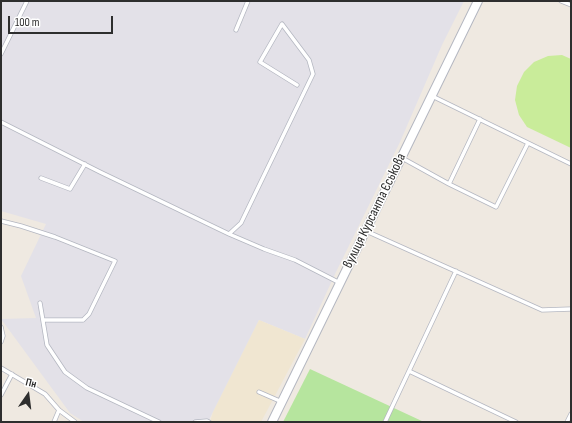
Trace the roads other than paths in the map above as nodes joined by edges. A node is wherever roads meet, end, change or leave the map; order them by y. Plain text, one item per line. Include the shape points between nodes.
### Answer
1 (27, 1) edge
2 (248, 1) edge
3 (478, 1) edge
4 (561, 1) edge
5 (571, 5) edge
6 (236, 30) dead end
7 (1, 54) edge
8 (297, 85) dead end
9 (431, 96) junction
10 (480, 119) junction
11 (1, 122) edge
12 (528, 143) junction
13 (401, 158) junction
14 (85, 164) junction
15 (571, 164) edge
16 (41, 178) dead end
17 (450, 184) junction
18 (1, 221) edge
19 (365, 230) junction
20 (229, 234) junction
21 (456, 271) junction
22 (340, 283) junction
23 (40, 302) dead end
24 (571, 309) edge
25 (43, 320) junction
26 (1, 326) edge
27 (1, 342) edge
28 (1, 368) edge
29 (409, 371) junction
30 (12, 374) junction
31 (259, 392) dead end
32 (1, 395) edge
33 (282, 402) junction
34 (59, 410) junction
35 (571, 414) edge
36 (54, 422) edge
37 (75, 422) edge
38 (159, 422) edge
39 (195, 422) edge
40 (209, 422) edge
41 (272, 422) edge
42 (385, 422) edge
43 (516, 422) edge
44 (567, 422) edge

1 - 7 lane
2 - 6 lane
3 - 9 street, вулиця Курсанта Єськова
4 - 5 lane
8 - 20 lane via 260,62 282,24 308,60 313,74 241,223
9 - 10 lane
9 - 13 street, вулиця Курсанта Єськова
10 - 12 lane
10 - 17 lane
11 - 14 lane
12 - 15 lane
12 - 17 lane via 496,207
13 - 17 lane
13 - 19 street, вулиця Курсанта Єськова
14 - 16 lane via 70,189
14 - 20 lane
18 - 25 lane via 55,236 115,261 89,314 83,320
19 - 21 lane
19 - 22 street, вулиця Курсанта Єськова
20 - 22 lane via 295,260
21 - 24 lane via 542,310
21 - 29 lane
22 - 33 street, вулиця Курсанта Єськова
23 - 25 lane
25 - 38 lane via 47,345 65,372 87,388
26 - 27 lane
28 - 30 lane
29 - 42 lane
29 - 43 lane
30 - 32 lane
30 - 34 lane via 45,394
31 - 33 lane
33 - 41 street, вулиця Курсанта Єськова
34 - 36 lane
34 - 37 lane
35 - 44 lane
39 - 40 lane

